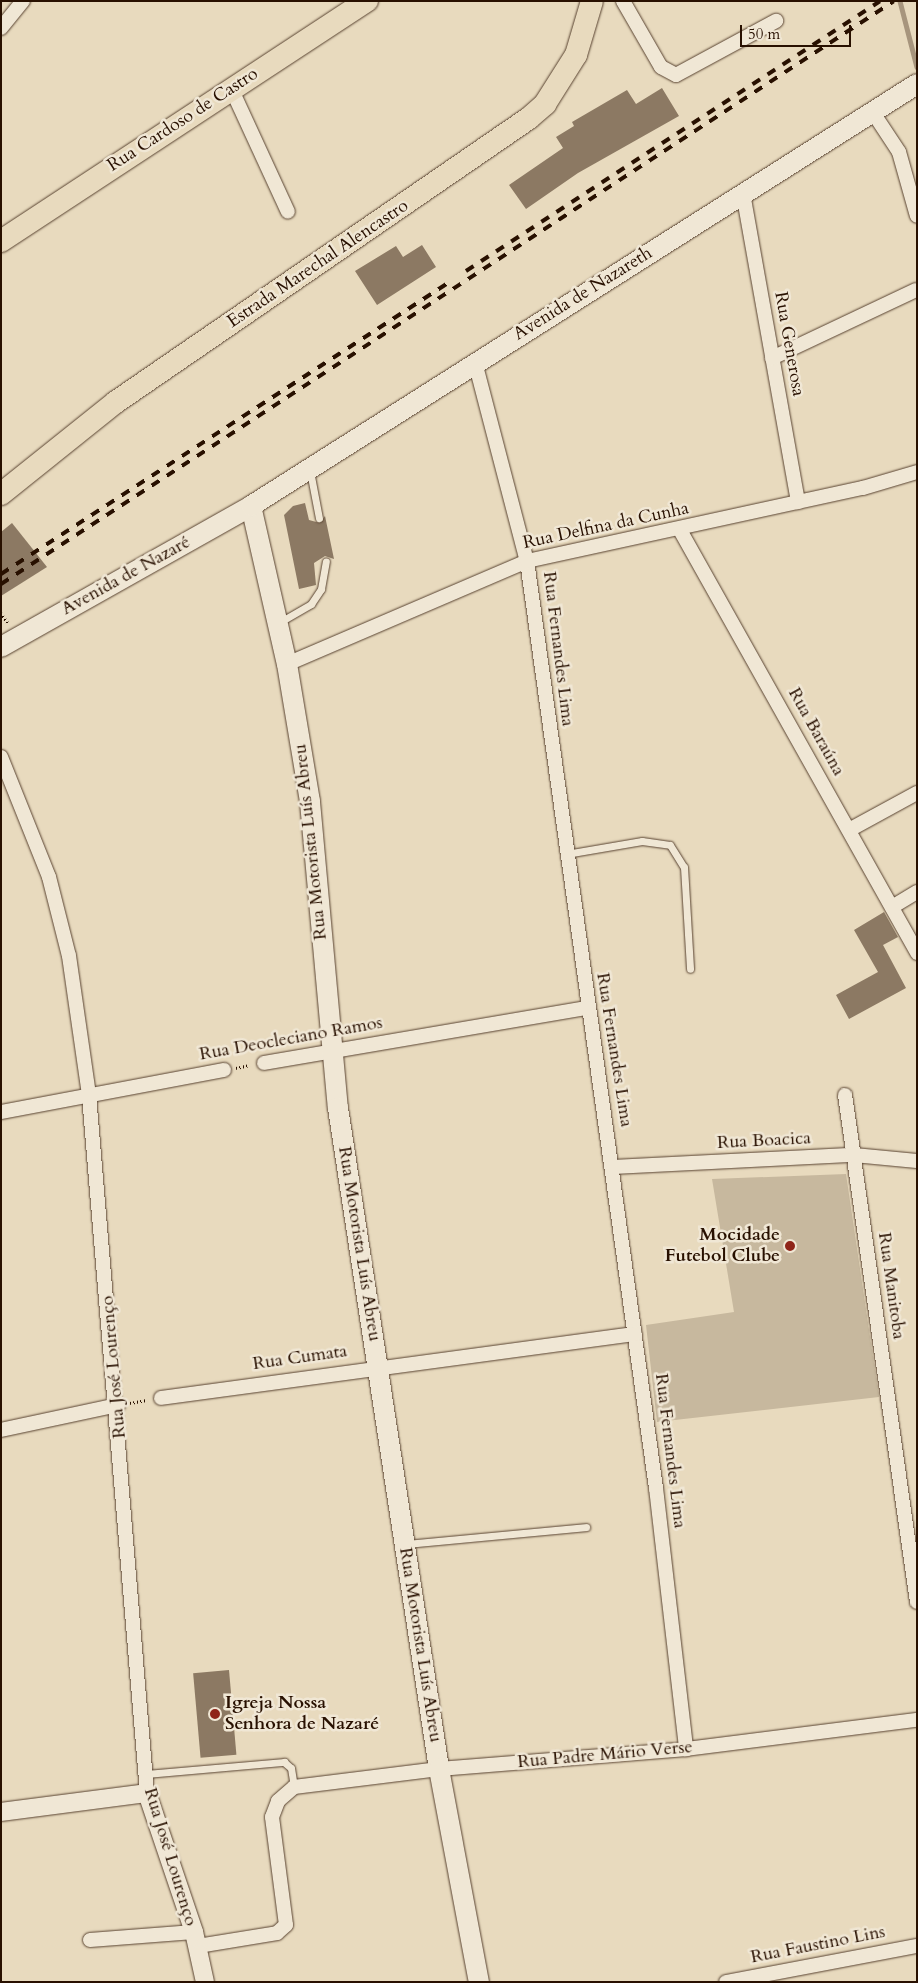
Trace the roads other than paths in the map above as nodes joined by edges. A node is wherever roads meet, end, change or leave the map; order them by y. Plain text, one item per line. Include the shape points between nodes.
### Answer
1 (23, 1) edge
2 (592, 1) edge
3 (623, 1) edge
4 (359, 4) edge
5 (776, 21) dead end
6 (1, 28) edge
7 (917, 84) edge
8 (230, 88) junction
9 (881, 106) junction
10 (743, 192) junction
11 (288, 212) dead end
12 (917, 216) edge
13 (1, 241) edge
14 (916, 290) edge
15 (772, 358) junction
16 (475, 362) junction
17 (309, 468) junction
18 (917, 472) edge
19 (6, 487) edge
20 (798, 502) junction
21 (251, 506) junction
22 (319, 518) dead end
23 (680, 530) junction
24 (326, 561) dead end
25 (527, 561) junction
26 (278, 623) junction
27 (1, 647) edge
28 (287, 664) junction
29 (1, 757) edge
30 (917, 793) edge
31 (850, 830) junction
32 (566, 854) junction
33 (917, 892) edge
34 (892, 907) junction
35 (917, 953) edge
36 (690, 969) dead end
37 (587, 1008) junction
38 (330, 1051) junction
39 (264, 1063) road end
40 (224, 1070) road end
41 (89, 1095) junction
42 (845, 1095) dead end
43 (1, 1112) edge
44 (854, 1155) junction
45 (917, 1161) edge
46 (613, 1167) junction
47 (636, 1334) junction
48 (378, 1366) junction
49 (161, 1398) road end
50 (118, 1405) junction
51 (1, 1430) edge
52 (586, 1527) dead end
53 (404, 1544) junction
54 (917, 1602) edge
55 (917, 1720) edge
56 (686, 1748) junction
57 (439, 1768) junction
58 (146, 1774) junction
59 (294, 1786) junction
60 (147, 1792) junction
61 (1, 1812) edge
62 (196, 1939) junction
63 (90, 1940) dead end
64 (917, 1946) edge
65 (205, 1982) edge
66 (479, 1982) edge
67 (726, 1982) edge

1 - 6 street
2 - 19 main road, Estrada Marechal Alencastro via 576,55 545,104 528,119 116,402
3 - 5 street via 661,67 676,75
4 - 8 main road, Rua Cardoso de Castro
7 - 9 main road, Avenida de Nazareth
8 - 11 street
8 - 13 main road, Rua Cardoso de Castro
9 - 10 main road, Avenida de Nazareth
9 - 12 street via 899,152
10 - 15 street, Rua Generosa
10 - 16 main road, Avenida de Nazareth
14 - 15 street
15 - 20 street, Rua Generosa
16 - 17 main road, Avenida de Nazareth
16 - 25 street, Rua Fernandes Lima
17 - 21 main road, Avenida de Nazareth
17 - 22 lane
18 - 20 street, Rua Delfina da Cunha
20 - 23 street, Rua Delfina da Cunha
21 - 26 main road, Rua Motorista Luís Abreu
21 - 27 main road, Avenida de Nazaré
23 - 25 street, Rua Delfina da Cunha
23 - 31 street, Rua Baraúna
24 - 26 lane via 321,589 311,604
25 - 28 street, Rua Delfina da Cunha
25 - 32 street, Rua Fernandes Lima
26 - 28 main road, Rua Motorista Luís Abreu
28 - 38 main road, Rua Motorista Luís Abreu via 311,811
29 - 41 street, Rua José Lourenço via 49,877 69,956
30 - 31 street
31 - 34 street, Rua Baraúna
32 - 36 lane via 642,841 670,845 684,867
32 - 37 street, Rua Fernandes Lima
33 - 34 street
34 - 35 street, Rua Baraúna
37 - 38 street, Rua Deocleciano Ramos
37 - 46 street, Rua Fernandes Lima
38 - 39 street, Rua Deocleciano Ramos
38 - 48 main road, Rua Motorista Luís Abreu
40 - 41 street, Rua Deocleciano Ramos
41 - 43 street, Rua Deocleciano Ramos
41 - 50 street, Rua José Lourenço
42 - 44 street, Rua Manitoba
44 - 45 street, Rua Boacica
44 - 46 street, Rua Boacica
44 - 54 street, Rua Manitoba
46 - 47 street, Rua Fernandes Lima
47 - 48 street, Rua Cumata
47 - 56 street, Rua Fernandes Lima
48 - 49 street, Rua Cumata
48 - 53 main road, Rua Motorista Luís Abreu
50 - 51 street
50 - 58 street, Rua José Lourenço
52 - 53 lane
53 - 57 main road, Rua Motorista Luís Abreu
55 - 56 street, Rua Padre Mário Verse
56 - 57 street, Rua Padre Mário Verse
57 - 59 street, Rua Padre Mário Verse
57 - 66 main road, Rua Motorista Luís Abreu
58 - 59 lane via 284,1762 291,1768
58 - 60 street, Rua José Lourenço
59 - 62 street via 278,1801 272,1817 286,1925 277,1933
60 - 61 street
60 - 62 street, Rua José Lourenço
62 - 63 street
62 - 65 street, Rua José Lourenço
64 - 67 street, Rua Faustino Lins

